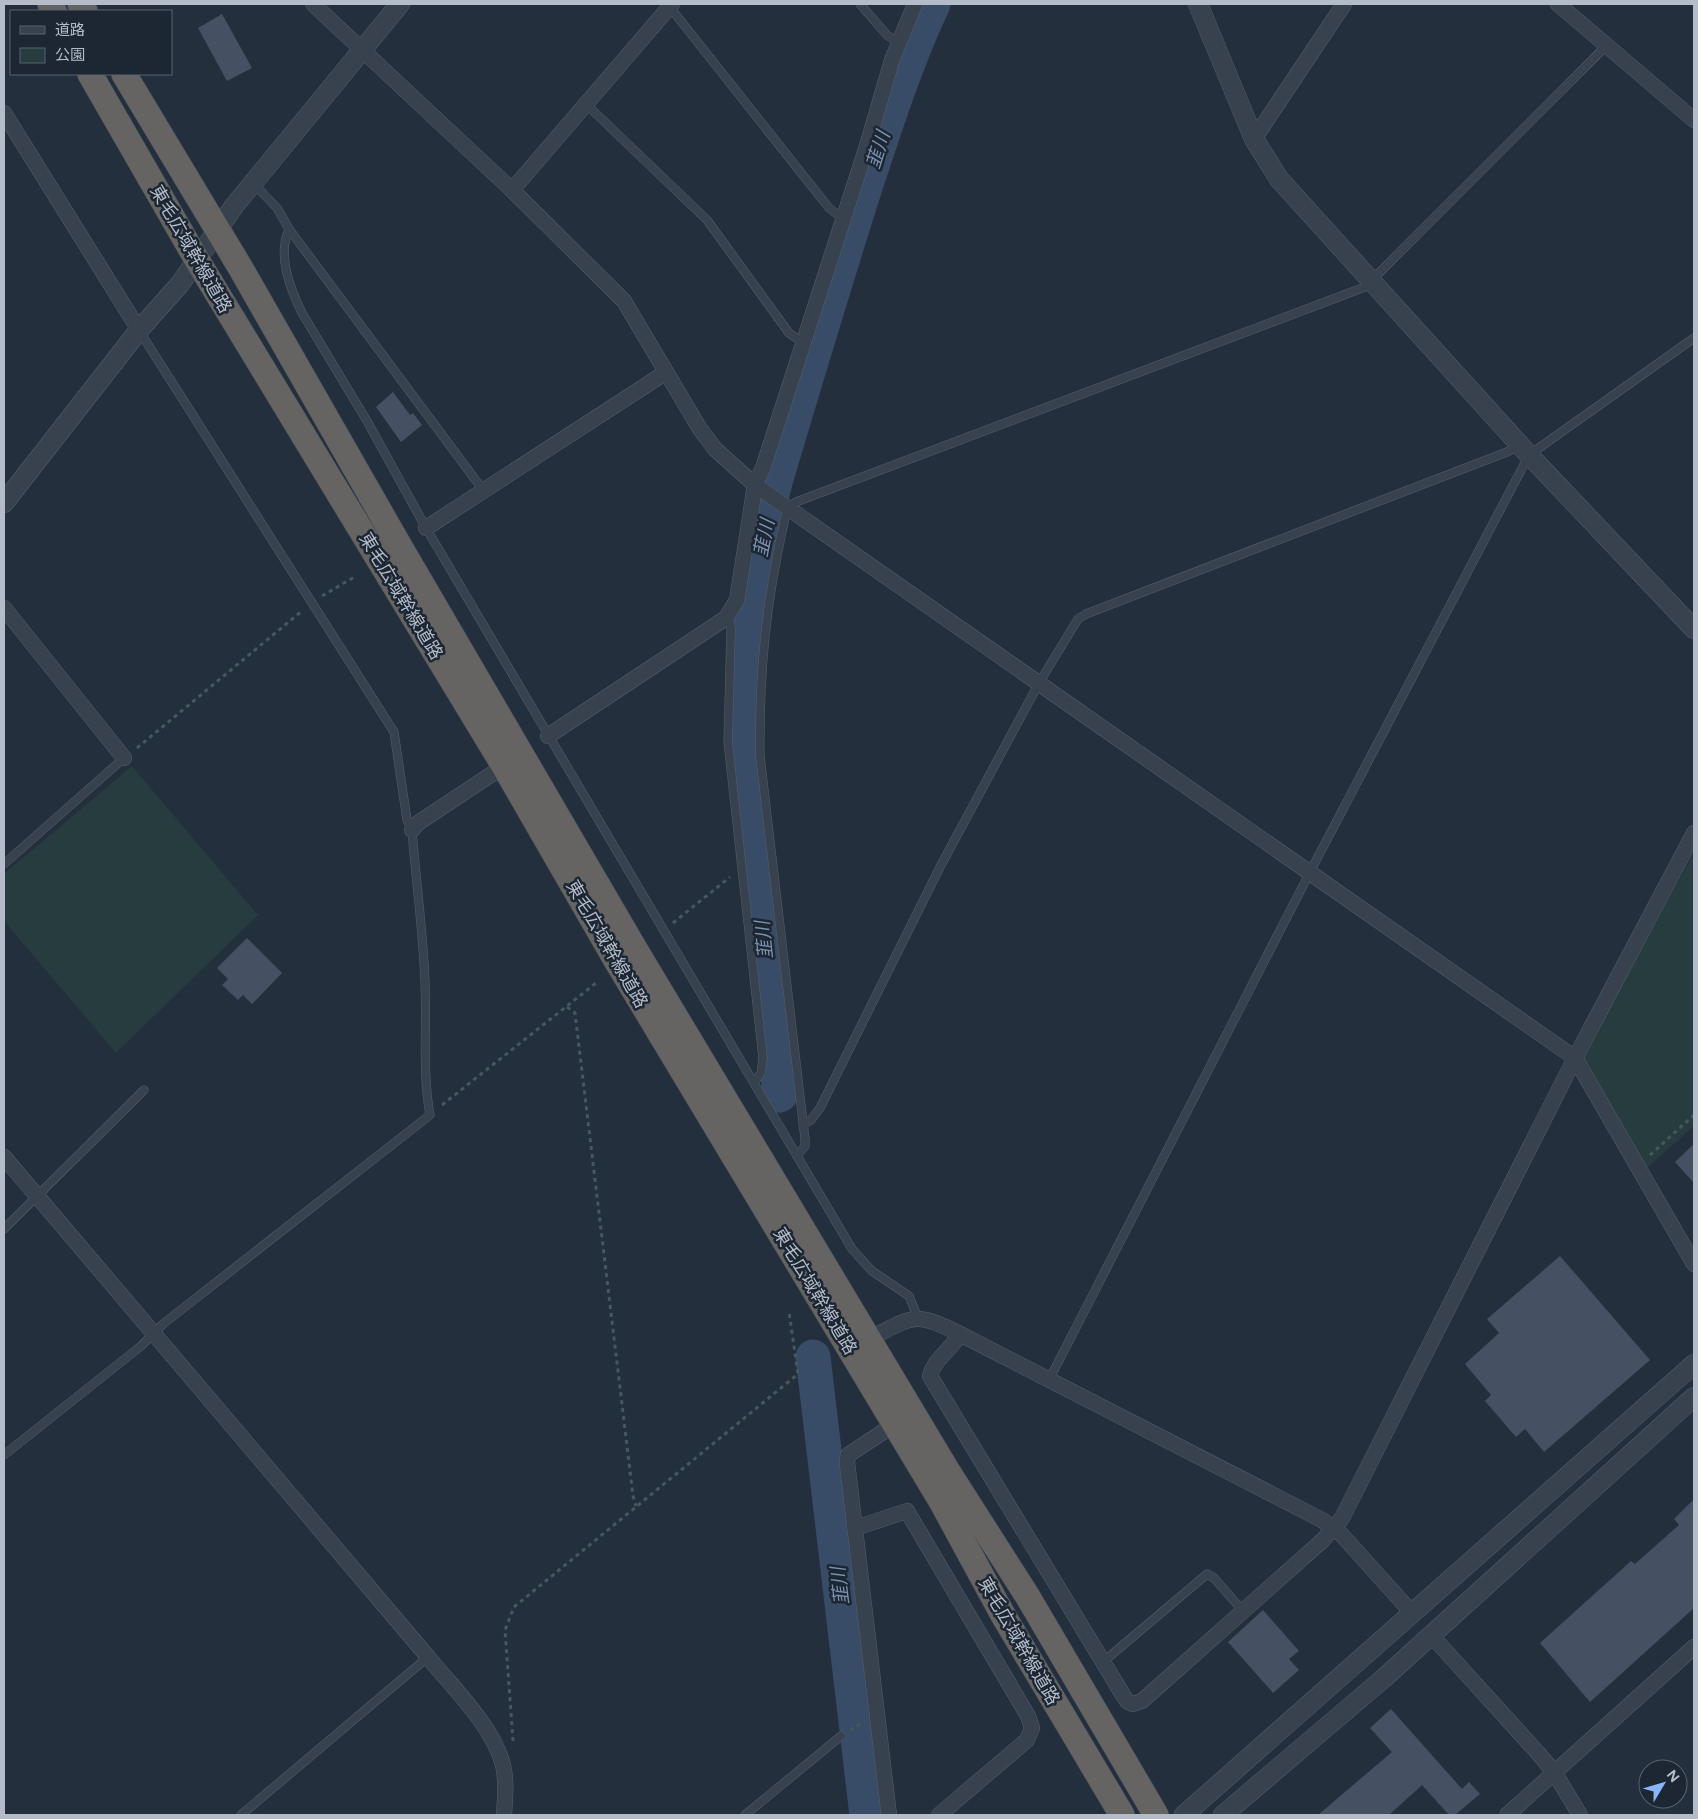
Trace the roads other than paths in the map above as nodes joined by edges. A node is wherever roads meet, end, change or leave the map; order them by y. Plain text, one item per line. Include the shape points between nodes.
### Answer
1 (313, 4) edge
2 (400, 4) edge
3 (860, 4) edge
4 (915, 4) edge
5 (1198, 4) edge
6 (1344, 4) edge
7 (1558, 4) edge
8 (669, 5) edge
9 (898, 44) junction
10 (1607, 46) junction
11 (362, 51) junction
12 (91, 75) edge
13 (125, 75) edge
14 (587, 104) junction
15 (4, 113) edge
16 (1694, 120) edge
17 (1254, 139) junction
18 (254, 184) junction
19 (512, 190) junction
20 (842, 218) junction
21 (289, 229) junction
22 (218, 230) junction
23 (197, 260) junction
24 (1371, 281) junction
25 (138, 330) junction
26 (1694, 338) edge
27 (802, 342) junction
28 (665, 373) junction
29 (1525, 450) junction
30 (758, 487) junction
31 (483, 490) junction
32 (4, 503) edge
33 (786, 506) junction
34 (426, 528) junction
35 (4, 608) edge
36 (726, 618) junction
37 (1694, 629) edge
38 (1039, 683) junction
39 (548, 736) junction
40 (124, 758) joint
41 (504, 766) junction
42 (412, 830) junction
43 (1694, 833) edge
44 (4, 864) edge
45 (1310, 872) junction
46 (1575, 1058) junction
47 (754, 1083) junction
48 (144, 1090) dead end
49 (803, 1125) junction
50 (797, 1156) junction
51 (4, 1157) edge
52 (37, 1196) junction
53 (4, 1229) edge
54 (1694, 1264) edge
55 (918, 1318) junction
56 (152, 1334) junction
57 (960, 1334) junction
58 (869, 1339) junction
59 (1694, 1364) edge
60 (1049, 1380) junction
61 (1694, 1397) edge
62 (895, 1424) junction
63 (4, 1454) edge
64 (855, 1528) junction
65 (1334, 1528) junction
66 (1243, 1611) junction
67 (1412, 1614) junction
68 (1431, 1635) junction
69 (1694, 1647) edge
70 (428, 1657) junction
71 (1103, 1662) junction
72 (841, 1736) road end
73 (1554, 1772) junction
74 (241, 1815) edge
75 (504, 1815) edge
76 (745, 1815) edge
77 (888, 1815) edge
78 (939, 1815) edge
79 (1122, 1815) edge
80 (1156, 1815) edge
81 (1184, 1815) edge
82 (1223, 1815) edge
83 (1507, 1815) edge
84 (1580, 1815) edge

1 - 11 street
2 - 11 street
3 - 9 lane
4 - 9 street
5 - 17 street
6 - 17 street
7 - 10 street
8 - 14 street
8 - 20 lane via 823,200
9 - 20 street
10 - 16 street
10 - 24 lane
11 - 18 street
11 - 19 street
12 - 23 highway, 東毛広域幹線道路
13 - 22 highway, 東毛広域幹線道路
14 - 19 street
14 - 27 lane via 707,220 789,333
15 - 25 street
17 - 24 street via 1279,178
18 - 21 lane via 277,208
18 - 22 street
19 - 28 street via 624,301
20 - 27 street
21 - 31 lane
21 - 34 lane via 284,256 293,294
22 - 23 street
22 - 58 highway, 東毛広域幹線道路 via 630,940
23 - 25 street
23 - 41 highway, 東毛広域幹線道路
24 - 29 street
24 - 33 lane via 1358,291
25 - 32 street
25 - 42 lane via 394,732 406,820
26 - 29 lane
27 - 30 street
28 - 30 street via 715,449
28 - 31 street
29 - 37 street
29 - 38 lane via 1507,452 1086,614 1070,628
29 - 45 lane
30 - 33 street
30 - 36 street via 737,600
31 - 34 street
33 - 38 street
33 - 49 lane via 770,582 765,625 760,756
34 - 39 lane
35 - 40 street
36 - 39 street
36 - 47 lane via 731,629 728,742 763,1058 761,1073
38 - 45 street
38 - 49 lane via 940,867 820,1108
39 - 47 lane
40 - 44 lane
41 - 42 street
41 - 62 highway, 東毛広域幹線道路 via 617,962
42 - 56 lane via 425,982 426,1091 430,1115
43 - 46 street
45 - 46 street
45 - 60 lane
46 - 54 street
46 - 65 street via 1342,1518
47 - 50 lane
48 - 52 lane
49 - 50 lane via 805,1146
50 - 55 lane via 852,1248 872,1271 909,1296
51 - 52 street
52 - 53 lane
52 - 56 street
55 - 57 street via 934,1321
55 - 58 street
56 - 63 lane
56 - 70 street
57 - 60 street
57 - 71 street via 935,1364 930,1376
58 - 80 highway, 東毛広域幹線道路 via 1028,1597
59 - 67 street
60 - 65 street
61 - 68 street
62 - 64 street via 848,1455
62 - 79 highway, 東毛広域幹線道路
64 - 77 street
64 - 78 street via 907,1511 1028,1716 1032,1728 1027,1740
65 - 66 street
65 - 67 street
66 - 71 lane via 1207,1574
66 - 71 street via 1138,1703 1128,1701
67 - 81 street
68 - 73 street
68 - 82 street
69 - 73 street
70 - 74 lane
70 - 75 street via 486,1730 503,1765
72 - 76 lane
73 - 83 street
73 - 84 street

